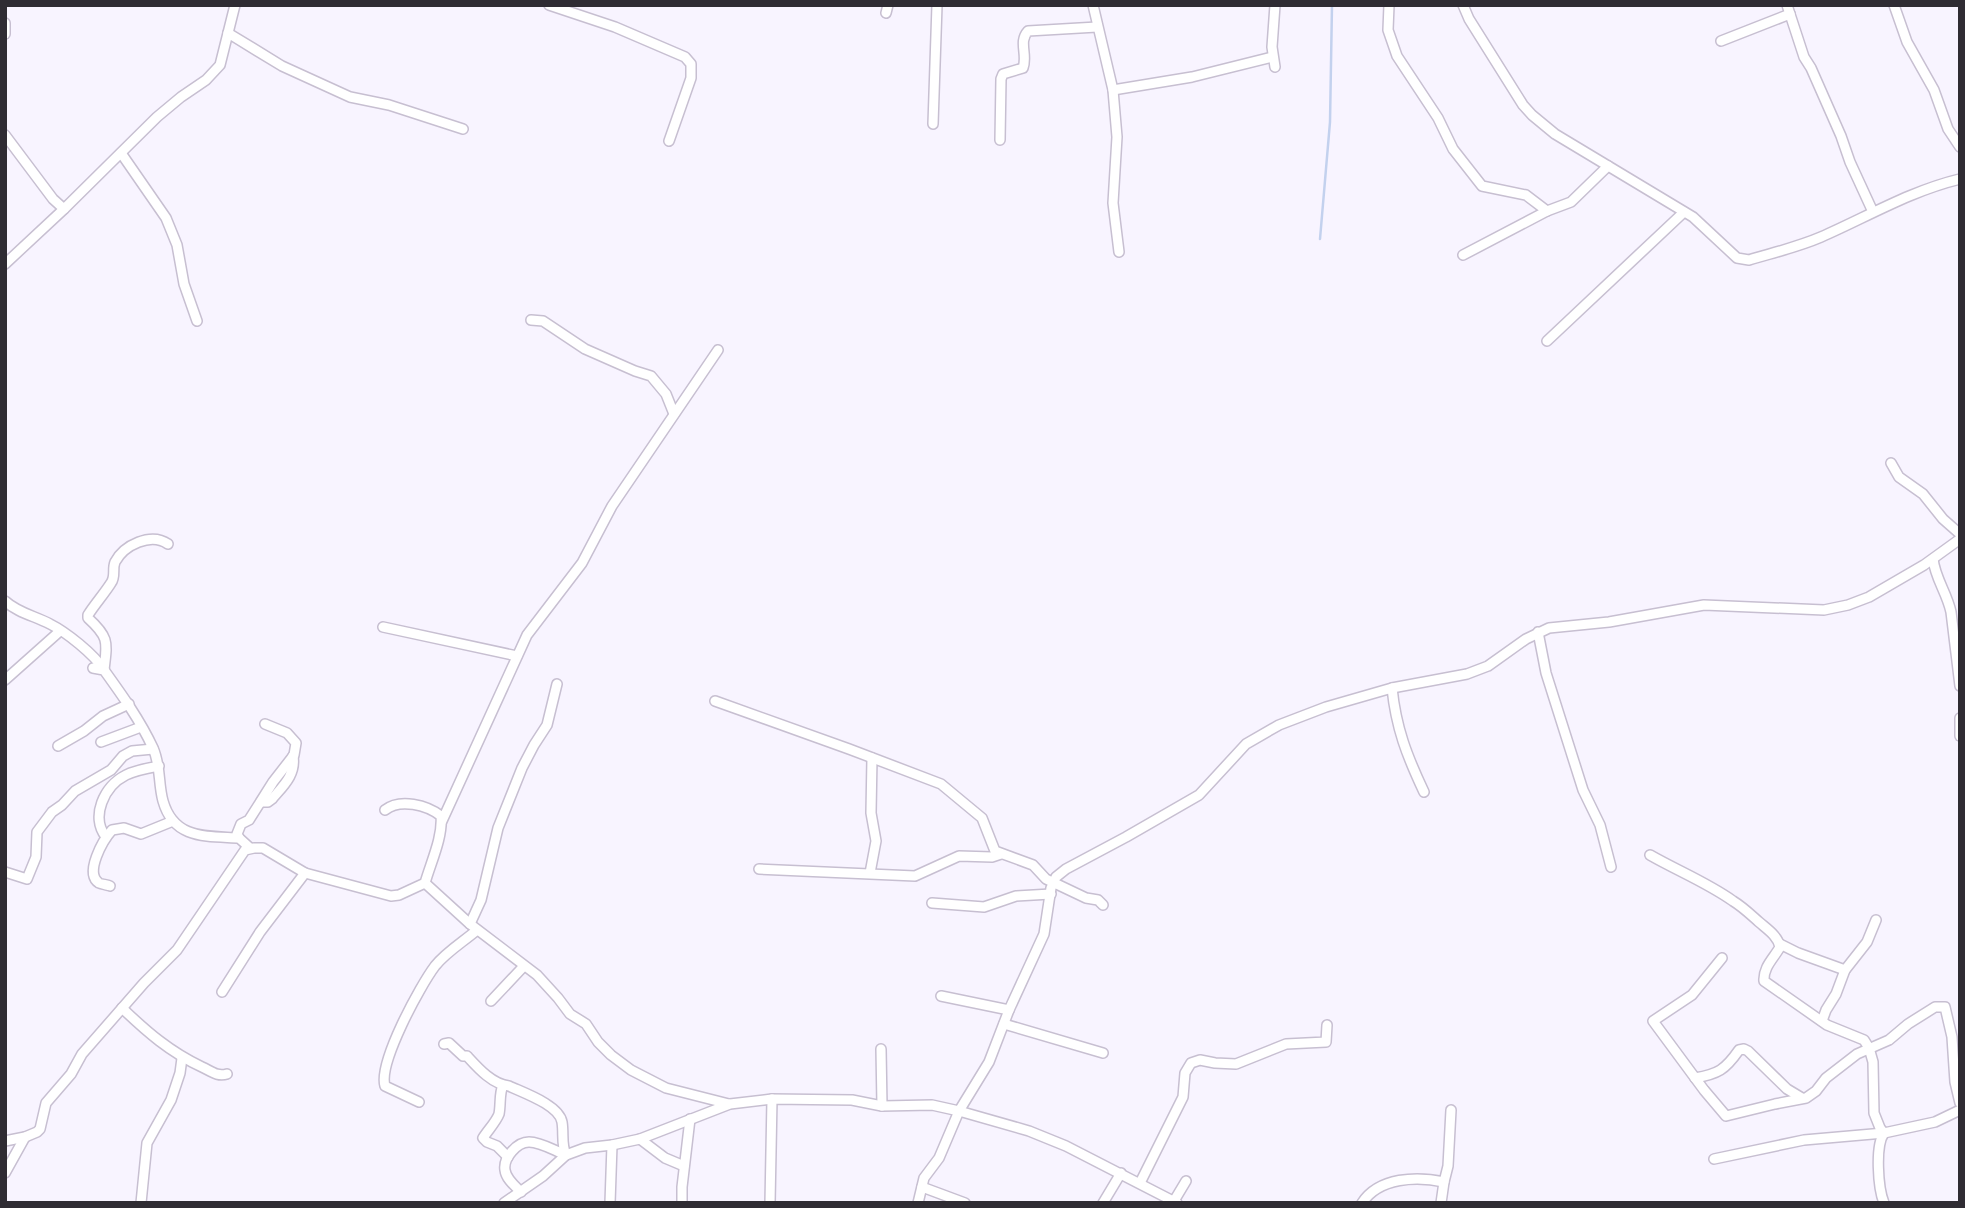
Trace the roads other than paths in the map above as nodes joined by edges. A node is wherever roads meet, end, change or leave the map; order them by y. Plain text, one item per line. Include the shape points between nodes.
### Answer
1 (235, 5) edge
2 (549, 5) edge
3 (937, 5) edge
4 (1093, 5) edge
5 (1275, 5) edge
6 (1390, 5) edge
7 (1463, 5) edge
8 (1894, 5) edge
9 (1788, 10) edge
10 (5, 23) edge
11 (1097, 27) junction
12 (228, 33) junction
13 (5, 34) edge
14 (1721, 41) dead end
15 (1272, 57) junction
16 (1275, 67) dead end
17 (1113, 90) junction
18 (933, 124) dead end
19 (463, 129) dead end
20 (5, 135) edge
21 (1000, 140) dead end
22 (669, 141) dead end
23 (1960, 147) edge
24 (121, 153) junction
25 (1608, 166) junction
26 (1960, 178) edge
27 (64, 209) junction
28 (1547, 211) junction
29 (1684, 212) junction
30 (1873, 212) junction
31 (1119, 252) dead end
32 (1463, 255) dead end
33 (5, 264) edge
34 (531, 320) dead end
35 (197, 321) dead end
36 (1547, 341) dead end
37 (718, 350) dead end
38 (674, 414) junction
39 (1891, 463) dead end
40 (1960, 537) edge
41 (168, 544) dead end
42 (1933, 559) junction
43 (5, 601) edge
44 (383, 627) dead end
45 (60, 631) junction
46 (1538, 632) junction
47 (517, 656) junction
48 (93, 668) dead end
49 (104, 670) junction
50 (5, 680) edge
51 (557, 684) dead end
52 (1960, 686) edge
53 (1391, 688) junction
54 (715, 701) dead end
55 (129, 704) junction
56 (1960, 718) edge
57 (265, 724) dead end
58 (141, 727) junction
59 (1960, 736) edge
60 (101, 742) dead end
61 (58, 746) dead end
62 (153, 749) junction
63 (872, 758) junction
64 (159, 766) junction
65 (1424, 792) dead end
66 (385, 810) dead end
67 (173, 821) junction
68 (442, 821) junction
69 (106, 837) junction
70 (239, 838) junction
71 (250, 848) junction
72 (1001, 854) junction
73 (1650, 855) dead end
74 (1611, 867) dead end
75 (759, 869) dead end
76 (5, 872) edge
77 (305, 873) junction
78 (870, 873) junction
79 (1055, 882) junction
80 (425, 883) junction
81 (110, 886) dead end
82 (1051, 894) junction
83 (932, 903) dead end
84 (1103, 905) dead end
85 (1876, 920) dead end
86 (473, 927) junction
87 (1780, 944) junction
88 (1721, 958) dead end
89 (524, 966) junction
90 (1845, 970) junction
91 (222, 992) dead end
92 (941, 996) dead end
93 (491, 1001) dead end
94 (122, 1008) junction
95 (1009, 1010) junction
96 (1822, 1021) junction
97 (1003, 1024) junction
98 (1327, 1025) dead end
99 (444, 1044) dead end
100 (1869, 1048) junction
101 (881, 1049) dead end
102 (1103, 1053) dead end
103 (182, 1058) junction
104 (227, 1074) dead end
105 (1695, 1078) junction
106 (503, 1085) junction
107 (1802, 1098) junction
108 (772, 1099) junction
109 (419, 1102) dead end
110 (1960, 1103) edge
111 (730, 1104) junction
112 (882, 1106) junction
113 (1451, 1110) dead end
114 (1960, 1110) edge
115 (958, 1111) junction
116 (690, 1119) junction
117 (1884, 1133) junction
118 (25, 1138) junction
119 (639, 1139) junction
120 (5, 1141) edge
121 (612, 1145) junction
122 (566, 1155) junction
123 (508, 1157) junction
124 (1714, 1159) dead end
125 (684, 1166) junction
126 (5, 1173) edge
127 (1121, 1173) junction
128 (1186, 1181) dead end
129 (1444, 1182) junction
130 (1140, 1183) junction
131 (922, 1187) junction
132 (521, 1192) junction
133 (1175, 1202) edge
134 (141, 1203) edge
135 (504, 1203) edge
136 (610, 1203) edge
137 (682, 1203) edge
138 (770, 1203) edge
139 (918, 1203) edge
140 (965, 1203) edge
141 (1103, 1203) edge
142 (1362, 1203) edge
143 (1441, 1203) edge
144 (1884, 1203) edge

1 - 12 street
2 - 22 street via 685,57 691,64 691,78
3 - 18 street
4 - 11 street
5 - 15 street
6 - 28 street via 1392,45 1453,149 1482,186 1526,195
7 - 25 street via 1532,116
8 - 23 street via 1907,42
9 - 14 street
9 - 30 street
10 - 13 street
11 - 17 street
11 - 21 street via 1028,31 1023,37 1023,68 1000,79
12 - 19 street via 282,66 350,97
12 - 24 street via 220,65
15 - 16 street
15 - 17 street
17 - 31 street via 1117,137 1113,203
20 - 27 street
24 - 27 street
24 - 35 street via 166,218
25 - 28 street via 1571,202
25 - 29 street
26 - 30 street
27 - 33 street
28 - 32 street
29 - 30 street via 1737,258 1748,260 1821,237
29 - 36 street
34 - 38 street via 542,321 585,349 651,376 666,394
37 - 38 street
38 - 47 street via 612,506 582,563 527,635
39 - 40 street
40 - 42 street
41 - 49 street via 162,539 144,540 128,548 117,558 114,579 88,615 105,636
42 - 46 street via 1869,597 1824,610 1704,605
42 - 52 street via 1951,612
43 - 45 street
44 - 47 street
45 - 49 street via 92,654
45 - 50 street
46 - 53 street via 1488,666
46 - 74 street via 1546,673
47 - 68 street
48 - 49 street
49 - 55 street
51 - 86 street via 547,725 522,768 498,828
53 - 65 street via 1404,747
53 - 79 street via 1326,707 1253,739 1199,795 1066,869
54 - 63 street
55 - 58 street
55 - 61 street
56 - 59 street
57 - 70 street via 287,733 296,743 294,768 272,799 261,802 241,824
58 - 60 street
58 - 62 street
62 - 64 street
62 - 76 street via 123,756 52,812 37,832 36,858 27,879
63 - 72 street via 941,784 982,818 995,851
63 - 78 street via 871,813 876,841
64 - 67 street via 163,801
64 - 69 street via 124,776 112,786 98,818
66 - 68 street via 401,804 423,806 437,812
67 - 69 street via 141,834 124,828 112,830
67 - 70 street via 188,832 209,838
68 - 80 street
69 - 81 street via 93,872 100,884
70 - 71 street
71 - 77 street via 263,848
71 - 94 street via 177,950
72 - 78 street via 959,856 915,876
72 - 79 street via 1033,865
73 - 87 street via 1734,901
75 - 78 street
77 - 80 street via 391,896
77 - 91 street
79 - 82 street
79 - 84 street
80 - 86 street
82 - 83 street via 1016,896 984,908
82 - 95 street via 1044,934
85 - 90 street via 1867,942
86 - 89 street
86 - 109 street via 421,986 386,1062 385,1087
87 - 90 street
87 - 96 street via 1764,981
88 - 105 street via 1692,995 1653,1021
89 - 93 street
89 - 111 street via 631,1070 666,1088
90 - 96 street
92 - 95 street
94 - 103 street
94 - 118 street via 46,1103 40,1129
95 - 97 street
96 - 100 street via 1856,1036
97 - 102 street
97 - 115 street via 989,1062
98 - 130 street via 1326,1042 1286,1044 1236,1064 1191,1063 1185,1073 1184,1097
99 - 106 street via 449,1043
100 - 107 street via 1826,1078 1811,1096
100 - 110 street via 1889,1040 1936,1007 1945,1007
100 - 117 street via 1874,1113
101 - 112 street
103 - 104 street via 218,1076
103 - 134 street via 171,1100 148,1143
105 - 107 street via 1726,1116
105 - 107 street via 1720,1071 1744,1049
106 - 122 street via 556,1110
106 - 123 street via 497,1119 483,1138
108 - 111 street
108 - 112 street via 852,1100
108 - 138 street
111 - 116 street
112 - 115 street via 932,1105
113 - 129 street
114 - 117 street via 1935,1122
115 - 127 street via 1029,1130
115 - 131 street via 947,1143
116 - 119 street
116 - 125 street
117 - 124 street via 1804,1140
117 - 144 street via 1879,1172
118 - 120 street
118 - 126 street
119 - 121 street
119 - 125 street
121 - 122 street
121 - 136 street
122 - 123 street via 530,1142 522,1143
122 - 132 street
123 - 132 street via 505,1171
125 - 137 street
127 - 130 street
127 - 141 street
128 - 133 street
129 - 142 street via 1424,1178 1393,1182 1368,1194
129 - 143 street
130 - 133 street
131 - 139 street
131 - 140 street
132 - 135 street

